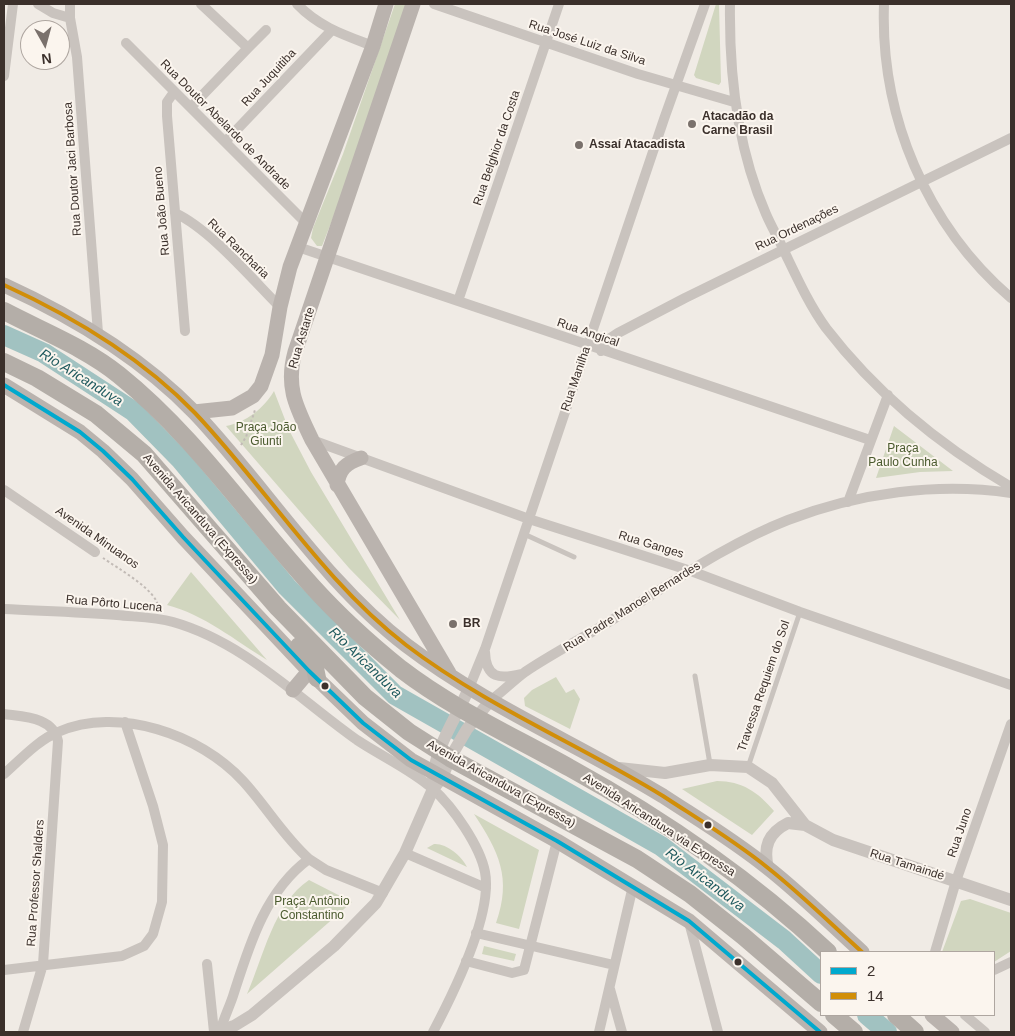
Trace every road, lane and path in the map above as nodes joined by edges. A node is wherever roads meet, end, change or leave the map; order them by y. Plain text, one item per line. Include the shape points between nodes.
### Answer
1 (13, 4) edge
2 (38, 4) edge
3 (70, 4) edge
4 (202, 4) edge
5 (297, 4) edge
6 (386, 4) edge
7 (413, 4) edge
8 (434, 4) edge
9 (559, 4) edge
10 (705, 4) edge
11 (730, 4) edge
12 (884, 4) edge
13 (70, 18) junction
14 (266, 30) dead end
15 (331, 31) junction
16 (126, 43) dead end
17 (546, 43) junction
18 (373, 46) junction
19 (248, 48) junction
20 (4, 76) edge
21 (676, 84) junction
22 (174, 92) junction
23 (734, 102) junction
24 (191, 107) junction
25 (1011, 138) edge
26 (225, 142) junction
27 (921, 182) junction
28 (176, 214) junction
29 (307, 224) junction
30 (298, 247) junction
31 (784, 249) junction
32 (329, 256) junction
33 (4, 285) edge
34 (1011, 298) edge
35 (458, 301) junction
36 (280, 307) junction
37 (4, 311) edge
38 (4, 319) edge
39 (185, 331) dead end
40 (98, 333) junction
41 (70, 346) junction
42 (587, 346) junction
43 (601, 351) junction
44 (4, 362) edge
45 (4, 385) edge
46 (888, 394) junction
47 (255, 409) dead end
48 (194, 412) junction
49 (312, 440) junction
50 (870, 440) junction
51 (230, 455) junction
52 (361, 458) junction
53 (337, 485) junction
54 (1011, 487) edge
55 (4, 490) edge
56 (1011, 493) edge
57 (848, 502) junction
58 (529, 519) junction
59 (524, 534) junction
60 (221, 542) junction
61 (95, 552) joint
62 (574, 557) dead end
63 (690, 571) junction
64 (4, 609) edge
65 (800, 612) junction
66 (156, 618) junction
67 (485, 649) junction
68 (525, 673) junction
69 (313, 675) junction
70 (695, 676) dead end
71 (452, 677) junction
72 (1011, 685) edge
73 (469, 688) junction
74 (293, 690) junction
75 (490, 701) junction
76 (4, 714) edge
77 (464, 719) junction
78 (124, 722) junction
79 (1011, 724) edge
80 (56, 732) junction
81 (448, 749) junction
82 (710, 765) junction
83 (611, 767) junction
84 (748, 768) junction
85 (4, 774) edge
86 (436, 780) junction
87 (805, 825) junction
88 (556, 841) junction
89 (405, 853) junction
90 (309, 859) junction
91 (768, 868) junction
92 (956, 881) junction
93 (633, 886) junction
94 (486, 888) junction
95 (383, 893) junction
96 (1011, 900) edge
97 (689, 921) junction
98 (476, 934) junction
99 (531, 947) junction
100 (827, 951) edge
101 (861, 951) edge
102 (935, 951) edge
103 (466, 961) junction
104 (1011, 962) edge
105 (43, 964) junction
106 (207, 964) dead end
107 (614, 965) junction
108 (4, 970) edge
109 (995, 970) edge
110 (610, 988) junction
111 (820, 1002) edge
112 (835, 1016) edge
113 (897, 1016) edge
114 (933, 1016) edge
115 (966, 1016) edge
116 (23, 1032) edge
117 (217, 1032) edge
118 (433, 1032) edge
119 (599, 1032) edge
120 (622, 1032) edge
121 (718, 1032) edge
122 (820, 1032) edge
123 (854, 1032) edge
124 (915, 1032) edge
125 (952, 1032) edge
126 (985, 1032) edge

1 - 20 street
2 - 13 street
3 - 13 street, Rua Doutor Jaci Barbosa
4 - 19 street
5 - 15 street via 310,18
6 - 18 main road, Rua Astarte
7 - 32 main road, Rua Astarte
8 - 17 street, Rua José Luiz da Silva
9 - 17 street, Rua Belghior da Costa
10 - 21 street, Rua Manilha
11 - 23 street
12 - 27 street via 884,43 891,97
13 - 40 street, Rua Doutor Jaci Barbosa via 77,57
14 - 19 street
15 - 18 street
15 - 26 street, Rua Juquitiba
16 - 22 street, Rua Doutor Abelardo de Andrade
17 - 21 street, Rua José Luiz da Silva
17 - 35 street, Rua Belghior da Costa
18 - 29 main road, Rua Astarte
19 - 24 street
21 - 23 street, Rua José Luiz da Silva
21 - 42 street, Rua Manilha
22 - 24 street, Rua Doutor Abelardo de Andrade
22 - 28 street, Rua João Bueno via 167,102
23 - 31 street via 752,176
24 - 26 street, Rua Doutor Abelardo de Andrade
25 - 27 street, Rua Ordenações
26 - 29 street, Rua Doutor Abelardo de Andrade
27 - 31 street, Rua Ordenações
27 - 34 street via 957,241
28 - 36 street, Rua Rancharia via 204,232
28 - 39 street, Rua João Bueno
29 - 30 main road, Rua Astarte
30 - 32 street, Rua Angical
30 - 36 main road, Rua Astarte
31 - 43 street, Rua Ordenações via 618,333
31 - 46 street via 826,327
32 - 35 street, Rua Angical
32 - 49 main road, Rua Astarte via 295,352 290,376 295,403
33 - 40 main road
35 - 42 street, Rua Angical
36 - 48 main road, Rua Astarte via 272,355 261,386 248,400 232,408
37 - 41 highway
38 - 41 highway via 59,346
40 - 48 main road
41 - 77 highway via 117,374 153,405 200,454 312,586 358,631
42 - 43 street, Rua Angical
42 - 58 street, Rua Manilha
43 - 50 street, Rua Angical
44 - 60 highway, Avenida Aricanduva (Expressa) via 96,414 144,454
45 - 69 main road via 80,432 132,479
46 - 50 street
46 - 54 street via 943,443
47 - 51 path via 246,437
48 - 51 main road
49 - 52 street, Rua Ganges
49 - 53 main road, Rua Astarte
50 - 57 street
51 - 71 main road via 362,609
52 - 53 main road via 342,468
52 - 58 street, Rua Ganges
53 - 71 main road, Rua Astarte
55 - 61 street, Avenida Minuanos
56 - 57 street via 942,488
57 - 63 street, Rua Padre Manoel Bernardes via 787,521
58 - 59 street, Rua Manilha
58 - 63 street, Rua Ganges
59 - 62 lane
59 - 67 street, Rua Manilha
60 - 69 highway via 223,558 314,663
60 - 81 highway, Avenida Aricanduva (Expressa) via 284,615 365,697
61 - 66 path, Avenida Minuanos via 152,593 158,602
63 - 65 street, Rua Ganges
63 - 68 street, Rua Padre Manoel Bernardes
64 - 66 street, Rua Pôrto Lucena
65 - 72 street, Rua Ganges
65 - 84 lane, Travessa Requiem do Sol
66 - 74 street, Rua Pôrto Lucena via 222,642
67 - 68 street via 487,666 496,676 504,678
67 - 73 street, Rua Manilha
68 - 75 street, Rua Padre Manoel Bernardes
69 - 74 main road
69 - 86 main road via 363,722
70 - 82 lane
71 - 73 main road
73 - 75 main road
73 - 77 street, Rua Manilha
74 - 86 street via 357,740
75 - 77 street, Rua Padre Manoel Bernardes
75 - 83 main road
76 - 80 street via 38,719
77 - 81 street, Rua Padre Manoel Bernardes
77 - 100 highway, Avenida Aricanduva via Expressa via 572,769 712,857 772,901
78 - 80 street via 76,726
78 - 90 street via 170,734 222,762 242,780
78 - 105 street via 163,845 164,879 158,922 149,942 130,954
79 - 92 street, Rua Juno
80 - 85 street
80 - 105 street, Rua Professor Shalders via 58,750
81 - 86 street, Rua Padre Manoel Bernardes
81 - 111 highway, Avenida Aricanduva (Expressa) via 645,864 690,894
82 - 83 street via 664,773
82 - 84 street
83 - 91 main road via 669,801
84 - 87 street via 772,783
86 - 88 main road
86 - 89 street, Rua Padre Manoel Bernardes
86 - 94 street via 478,851
87 - 91 street via 788,823 772,835 766,845
87 - 92 street, Rua Tamaindé via 833,840
88 - 93 main road
88 - 99 street
89 - 94 street
89 - 95 street, Rua Padre Manoel Bernardes
90 - 95 street via 326,870
90 - 117 street via 288,877 268,906
91 - 101 main road
92 - 96 street, Rua Tamaindé
92 - 102 street, Rua Juno
93 - 97 main road
93 - 107 street
94 - 98 street
95 - 117 street, Rua Padre Manoel Bernardes via 356,926 252,1015
97 - 121 street
97 - 122 main road
98 - 99 street
98 - 103 street
99 - 103 street via 526,968 518,973
99 - 107 street
103 - 118 street
104 - 109 street
105 - 108 street
105 - 116 street, Rua Professor Shalders
106 - 117 street
107 - 110 street
110 - 119 street
110 - 120 street
112 - 123 highway
113 - 124 highway
114 - 125 main road
115 - 126 street

